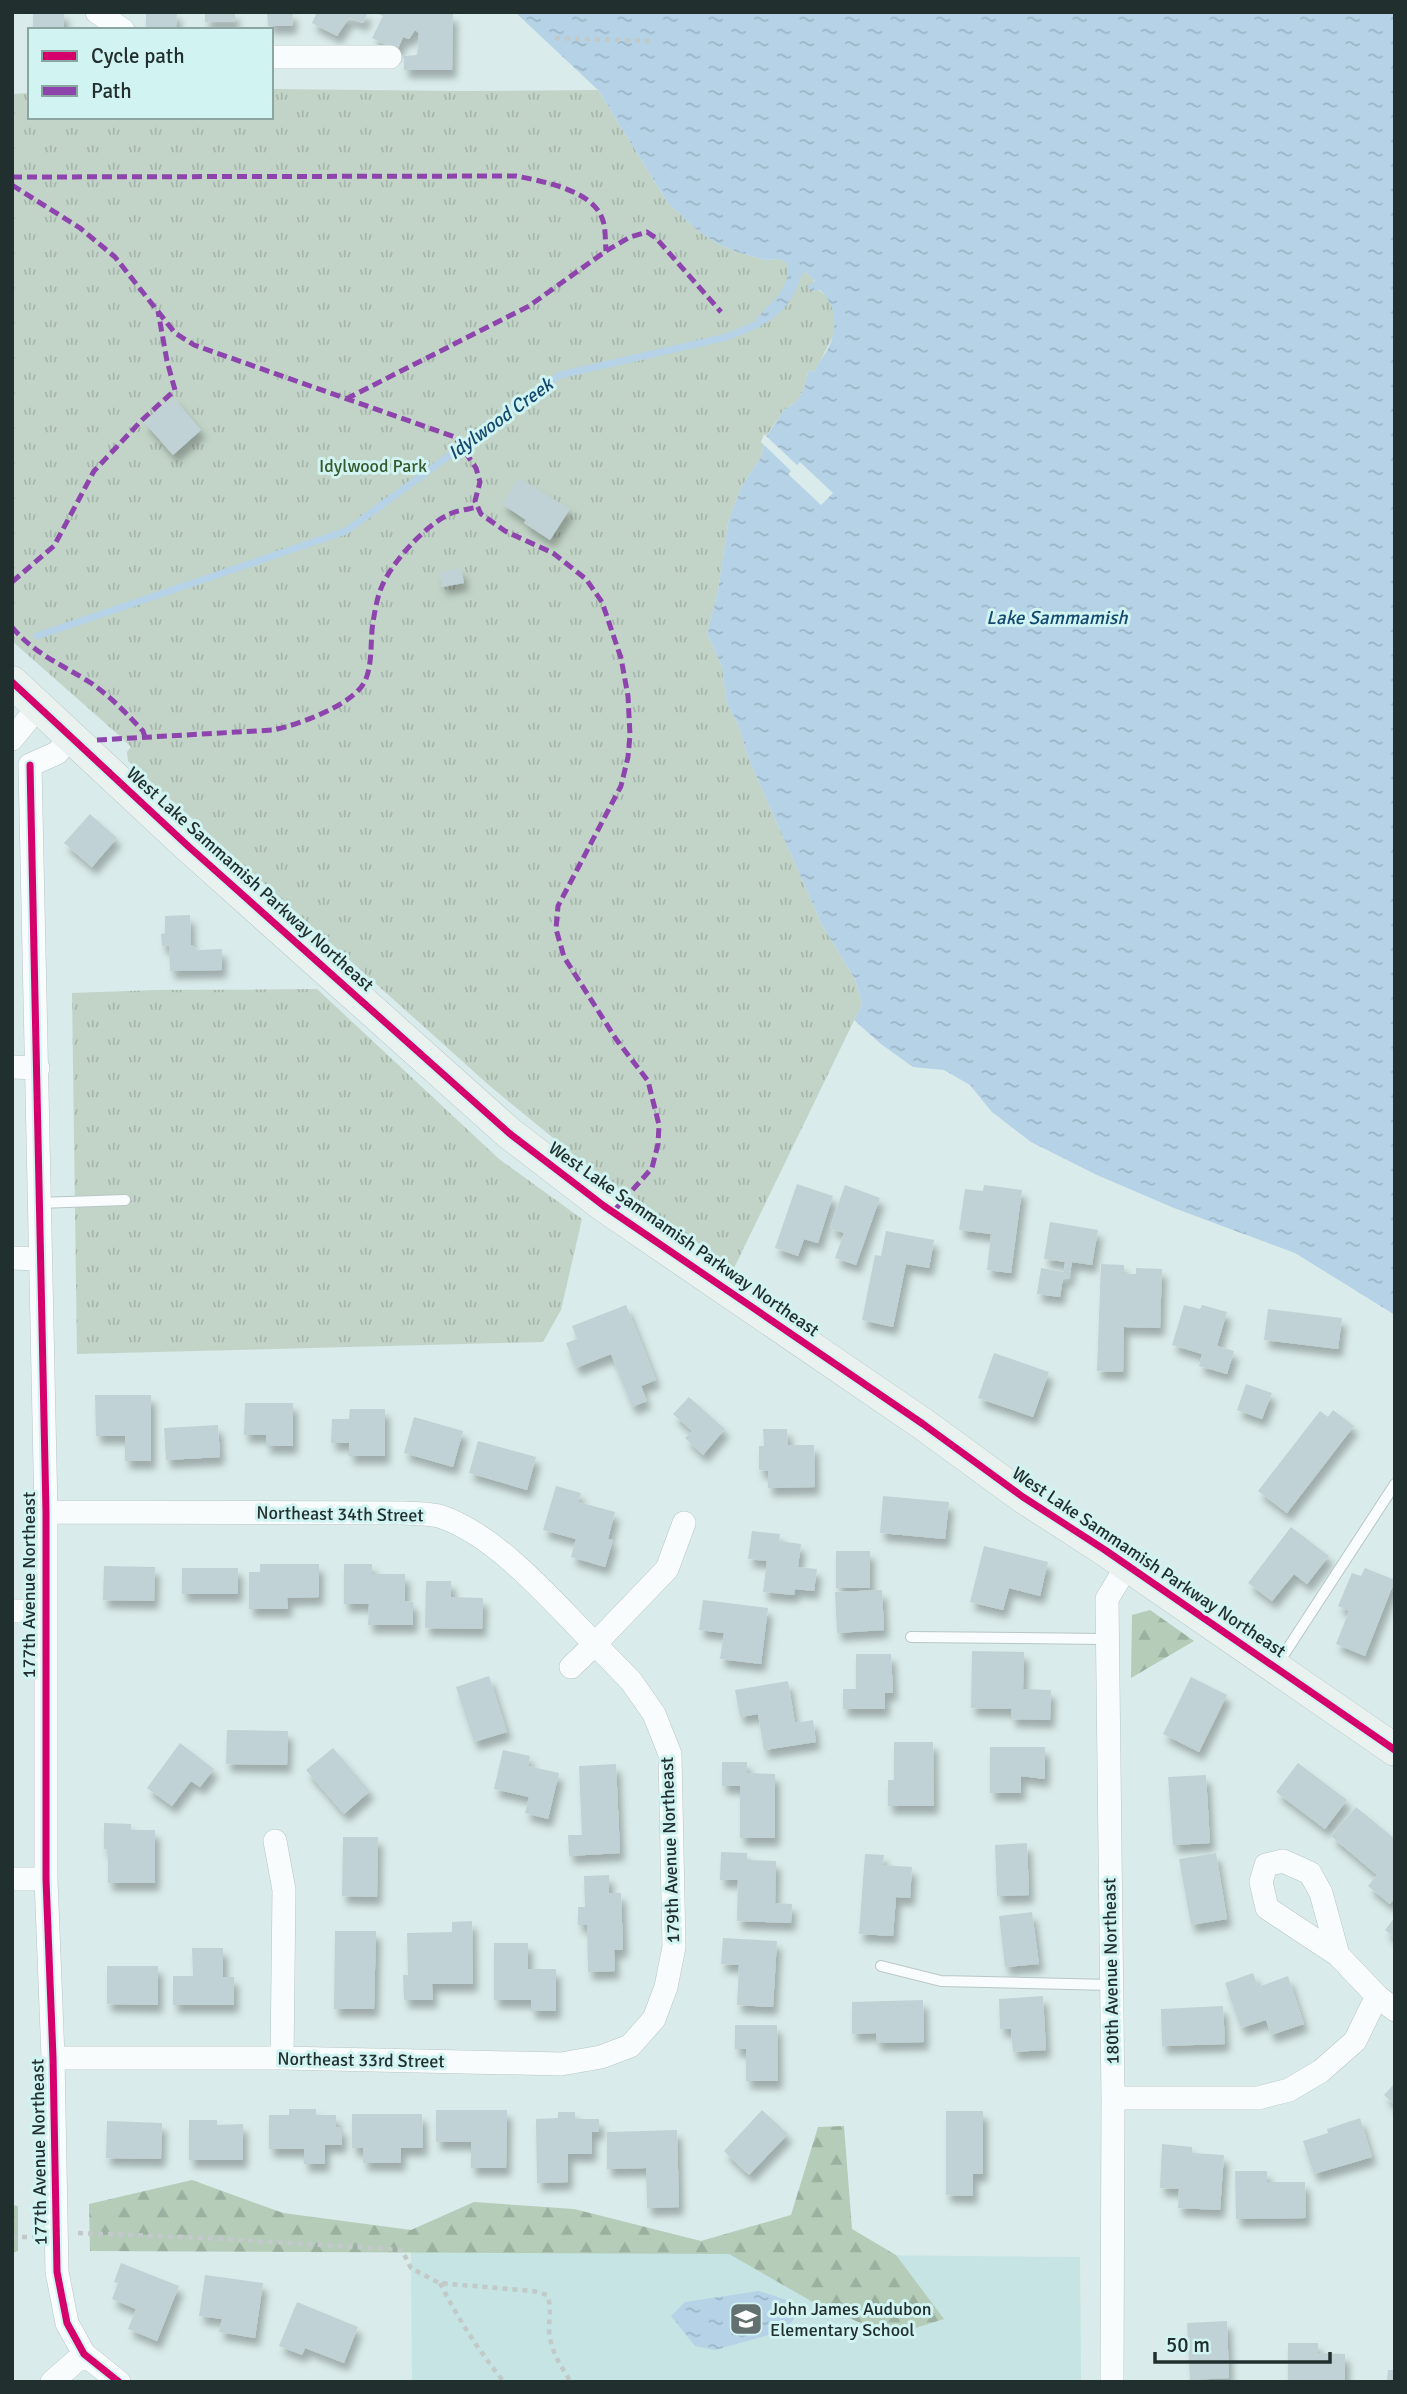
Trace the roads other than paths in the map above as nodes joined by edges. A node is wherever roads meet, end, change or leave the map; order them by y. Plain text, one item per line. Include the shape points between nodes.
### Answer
1 (97, 12) edge
2 (120, 28) edge
3 (273, 57) edge
4 (390, 57) dead end
5 (12, 682) edge
6 (39, 706) junction
7 (71, 737) junction
8 (12, 738) edge
9 (21, 759) edge
10 (12, 1068) edge
11 (38, 1068) junction
12 (125, 1200) dead end
13 (38, 1203) junction
14 (12, 1258) edge
15 (39, 1259) junction
16 (1395, 1484) edge
17 (46, 1512) junction
18 (684, 1523) dead end
19 (1127, 1566) junction
20 (12, 1611) edge
21 (44, 1611) junction
22 (911, 1637) dead end
23 (1107, 1639) junction
24 (595, 1644) junction
25 (571, 1667) dead end
26 (1276, 1667) junction
27 (1395, 1750) edge
28 (275, 1841) dead end
29 (12, 1879) edge
30 (46, 1879) junction
31 (1338, 1955) dead end
32 (881, 1966) dead end
33 (1111, 1984) junction
34 (1386, 2003) edge
35 (654, 2019) joint
36 (53, 2058) junction
37 (282, 2058) junction
38 (1113, 2098) junction
39 (84, 2354) junction
40 (52, 2382) edge
41 (119, 2382) edge
42 (1112, 2382) edge

1 - 2 street
3 - 4 street
5 - 6 main road, West Lake Sammamish Parkway Northeast
6 - 7 main road, West Lake Sammamish Parkway Northeast
6 - 8 street
7 - 9 street via 57,753
7 - 19 main road, West Lake Sammamish Parkway Northeast via 509,1133 604,1206
9 - 11 street, 177th Avenue Northeast
10 - 11 street
11 - 13 street, 177th Avenue Northeast
12 - 13 lane
13 - 15 street, 177th Avenue Northeast
14 - 15 street
15 - 17 street, 177th Avenue Northeast
16 - 26 lane
17 - 21 street, 177th Avenue Northeast
17 - 24 street, Northeast 34th Street via 440,1516 478,1535 509,1559
18 - 24 street via 667,1569
19 - 23 street, 180th Avenue Northeast via 1107,1599
19 - 26 main road, West Lake Sammamish Parkway Northeast
20 - 21 street
21 - 30 street, 177th Avenue Northeast
22 - 23 lane
23 - 33 street, 180th Avenue Northeast
24 - 25 street
24 - 35 street, 179th Avenue Northeast via 631,1681 654,1714 670,1754 674,1947 667,1987
26 - 27 main road, West Lake Sammamish Parkway Northeast
28 - 37 street via 284,1890
29 - 30 street
30 - 36 street, 177th Avenue Northeast
31 - 34 street
32 - 33 lane via 941,1981
33 - 38 street, 180th Avenue Northeast
34 - 38 street via 1355,2042 1289,2090 1258,2098
35 - 37 street, Northeast 33rd Street via 630,2046 561,2064
36 - 37 street, Northeast 33rd Street
36 - 39 street, 177th Avenue Northeast via 57,2272 66,2323
38 - 42 street, 180th Avenue Northeast
39 - 40 street
39 - 41 street, 177th Avenue Northeast

